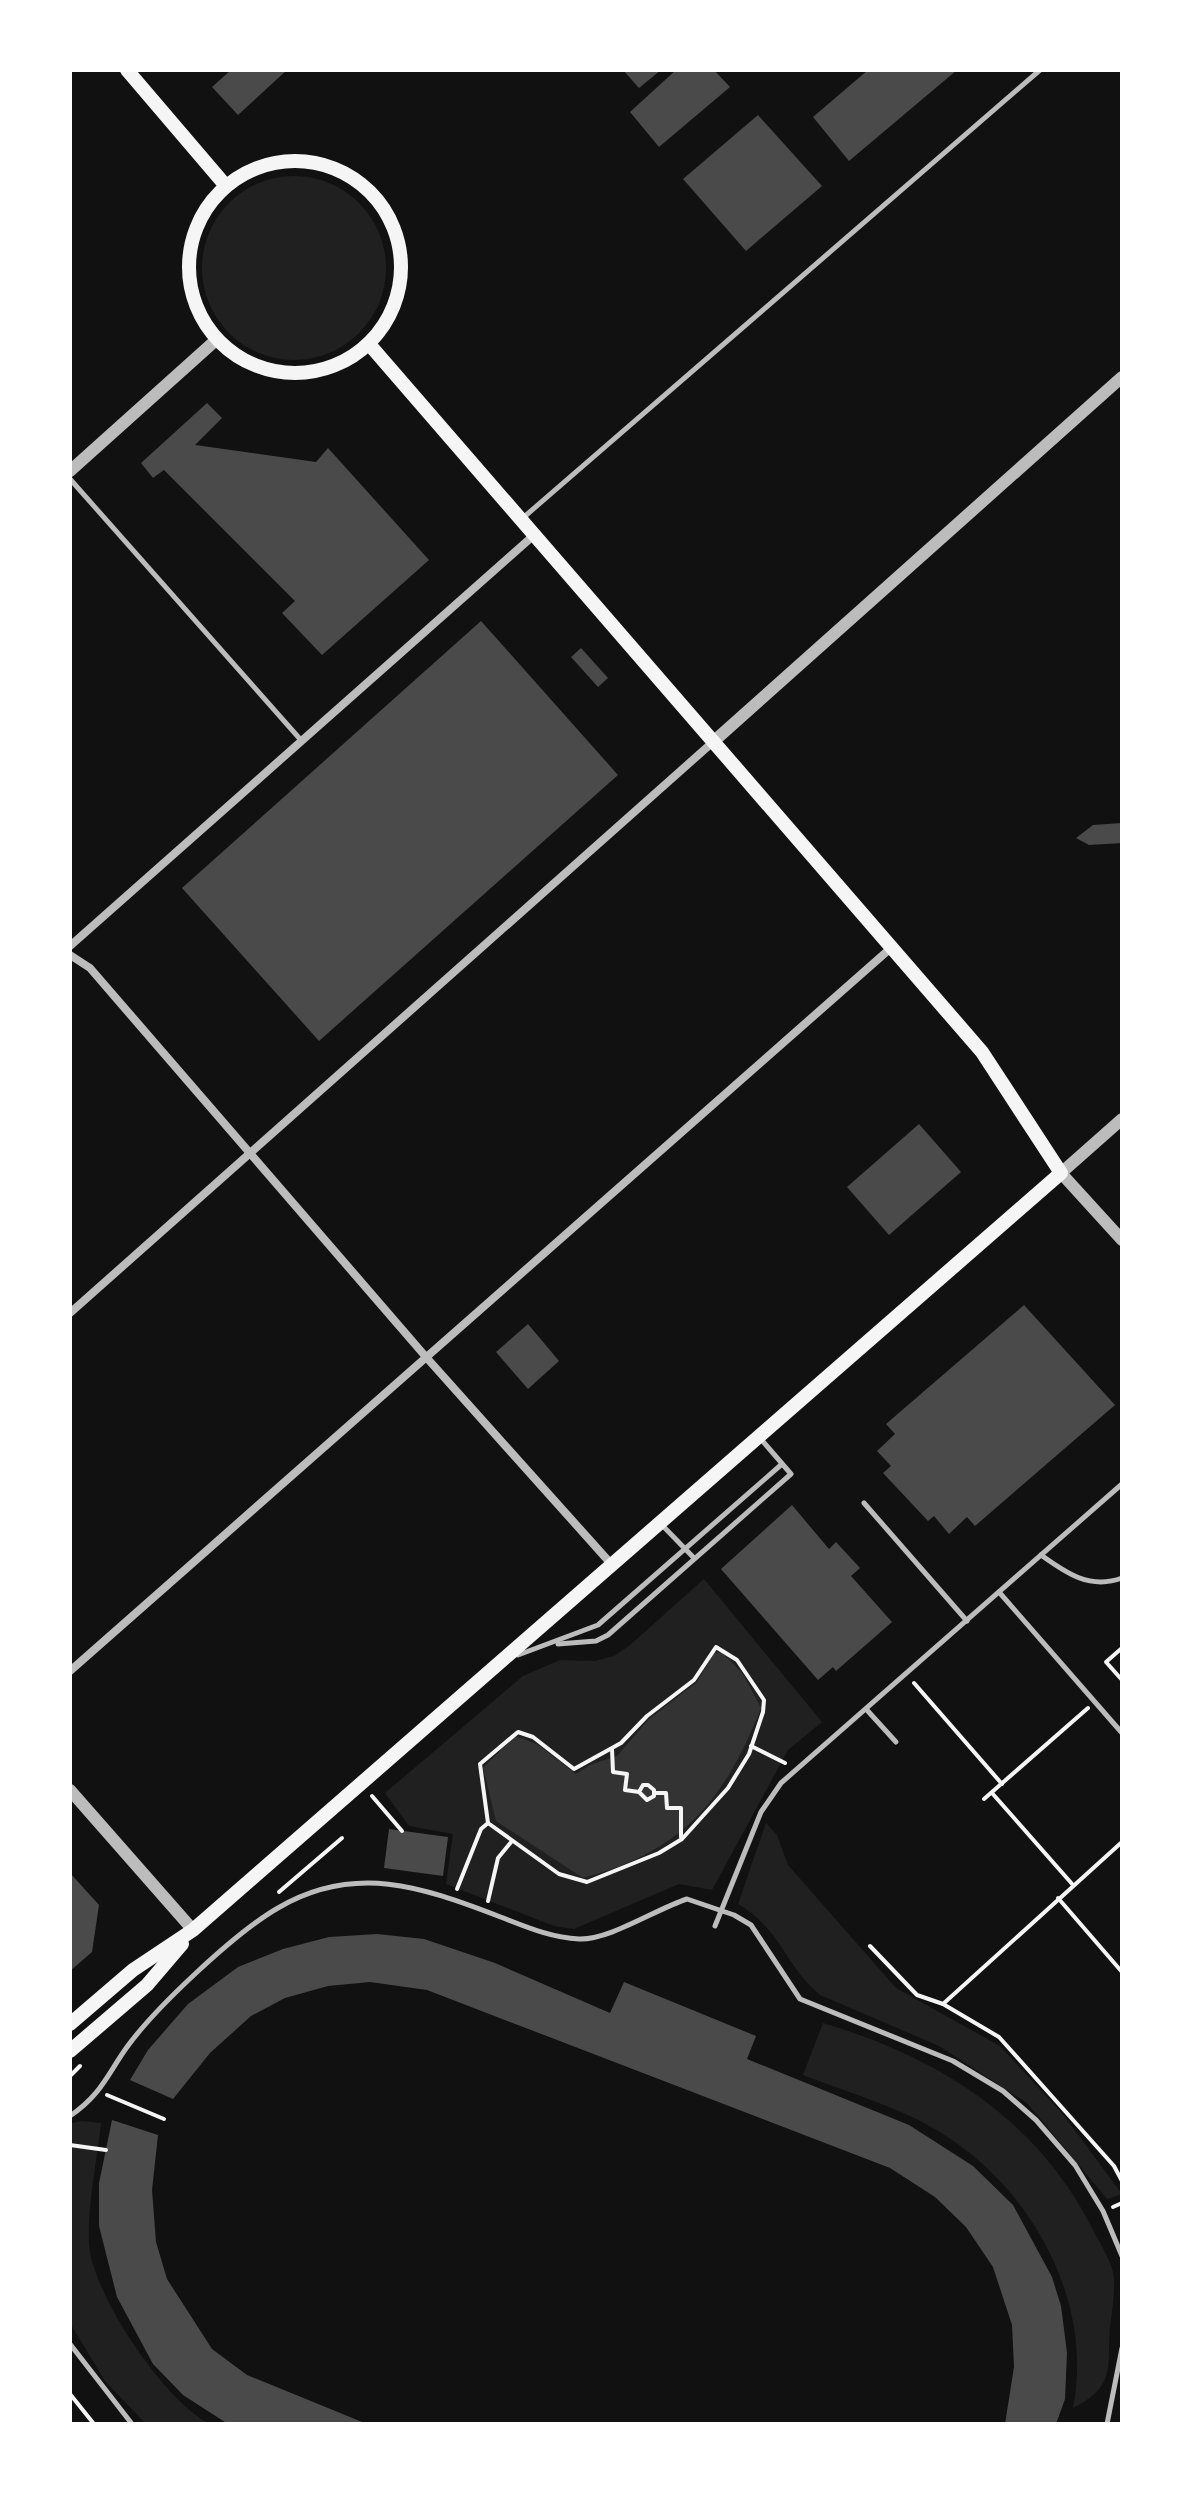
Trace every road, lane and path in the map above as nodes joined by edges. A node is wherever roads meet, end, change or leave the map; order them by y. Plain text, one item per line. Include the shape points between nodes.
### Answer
1 (127, 70) edge
2 (1040, 70) edge
3 (226, 186) junction
4 (216, 340) junction
5 (369, 344) junction
6 (1122, 377) edge
7 (70, 471) edge
8 (70, 479) edge
9 (520, 520) junction
10 (533, 536) junction
11 (300, 739) junction
12 (713, 742) junction
13 (70, 946) edge
14 (892, 947) junction
15 (70, 955) edge
16 (1122, 1119) edge
17 (251, 1154) junction
18 (1061, 1173) junction
19 (1122, 1240) edge
20 (70, 1313) edge
21 (426, 1357) junction
22 (760, 1437) junction
23 (782, 1464) junction
24 (1122, 1484) edge
25 (864, 1503) dead end
26 (661, 1523) junction
27 (684, 1550) junction
28 (1041, 1555) junction
29 (694, 1558) junction
30 (613, 1566) junction
31 (1122, 1578) edge
32 (999, 1592) junction
33 (967, 1621) junction
34 (549, 1644) junction
35 (1122, 1648) edge
36 (498, 1666) junction
37 (70, 1671) edge
38 (907, 1673) junction
39 (1122, 1680) edge
40 (1095, 1702) junction
41 (866, 1709) junction
42 (1122, 1733) edge
43 (896, 1742) dead end
44 (751, 1746) junction
45 (613, 1751) junction
46 (798, 1769) junction
47 (1002, 1784) junction
48 (362, 1785) junction
49 (70, 1790) edge
50 (639, 1792) junction
51 (654, 1793) junction
52 (992, 1793) junction
53 (984, 1799) dead end
54 (488, 1823) junction
55 (402, 1831) dead end
56 (682, 1839) junction
57 (512, 1841) junction
58 (1122, 1842) edge
59 (1073, 1885) junction
60 (1058, 1898) junction
61 (453, 1899) junction
62 (485, 1911) junction
63 (721, 1911) junction
64 (715, 1926) dead end
65 (193, 1930) junction
66 (870, 1946) dead end
67 (1122, 1972) edge
68 (943, 2004) junction
69 (70, 2024) edge
70 (70, 2051) edge
71 (99, 2092) junction
72 (70, 2116) edge
73 (164, 2119) dead end
74 (70, 2145) edge
75 (106, 2150) dead end
76 (1122, 2181) edge
77 (1122, 2256) edge
78 (70, 2344) edge
79 (1122, 2348) edge
80 (70, 2394) edge
81 (94, 2424) edge
82 (132, 2424) edge
83 (1107, 2424) edge

1 - 3 main road
2 - 9 lane
3 - 4 main road via 204,212 191,244 188,278 197,311
3 - 5 main road via 257,167 293,160 329,165 362,183 386,210 400,243 401,280 391,315
4 - 5 main road via 256,367 280,373 328,369
4 - 7 street
5 - 9 main road
6 - 12 street
8 - 11 lane
9 - 10 main road
10 - 11 street
10 - 12 main road
11 - 13 street
12 - 14 main road
12 - 17 street
14 - 18 main road via 982,1052
14 - 21 street
15 - 17 street via 90,968
16 - 18 street
17 - 20 street
17 - 21 street
18 - 19 street
18 - 22 main road
21 - 30 street
21 - 37 street
22 - 23 lane
22 - 26 main road
23 - 27 lane
23 - 29 lane via 791,1474
24 - 28 lane
25 - 33 lane
26 - 27 lane
26 - 30 main road
27 - 29 lane
27 - 34 lane via 598,1625
28 - 31 lane via 1082,1580 1110,1583
28 - 32 lane
29 - 34 lane via 608,1635 596,1641
30 - 36 main road
32 - 33 lane
32 - 40 lane
33 - 38 lane
34 - 36 lane
35 - 39 path via 1106,1662
36 - 48 main road
38 - 41 lane
38 - 47 path
40 - 42 lane
40 - 47 path
41 - 43 lane
41 - 46 lane
44 - 45 path via 764,1700 737,1660 716,1647 694,1680
44 - 46 path
44 - 56 path via 728,1788
45 - 50 path via 613,1772 627,1774 625,1790
45 - 54 path via 574,1769 533,1737 518,1732 511,1736 480,1764
46 - 63 lane via 761,1812
47 - 52 path
48 - 55 path
48 - 65 main road
49 - 65 street
50 - 51 path via 647,1800
50 - 51 path via 646,1784
51 - 56 path via 666,1793 667,1808 681,1808
52 - 53 path
52 - 59 path
54 - 57 path
54 - 61 path
56 - 57 path via 587,1882 559,1874
57 - 62 path via 498,1858
58 - 59 path
59 - 60 path
60 - 67 path
60 - 68 path
61 - 62 lane
61 - 71 lane via 423,1888 347,1883 277,1908 170,1998 127,2047
62 - 63 lane via 539,1931 583,1939 687,1899
63 - 64 lane
63 - 77 lane via 751,1925 800,1999 953,2061 1014,2100 1075,2165
65 - 69 main road via 133,1970
65 - 70 main road via 147,1985
66 - 68 path via 902,1984
68 - 76 path via 999,2037
71 - 72 lane
71 - 73 path
74 - 75 path
78 - 82 lane
79 - 83 lane
80 - 81 path

